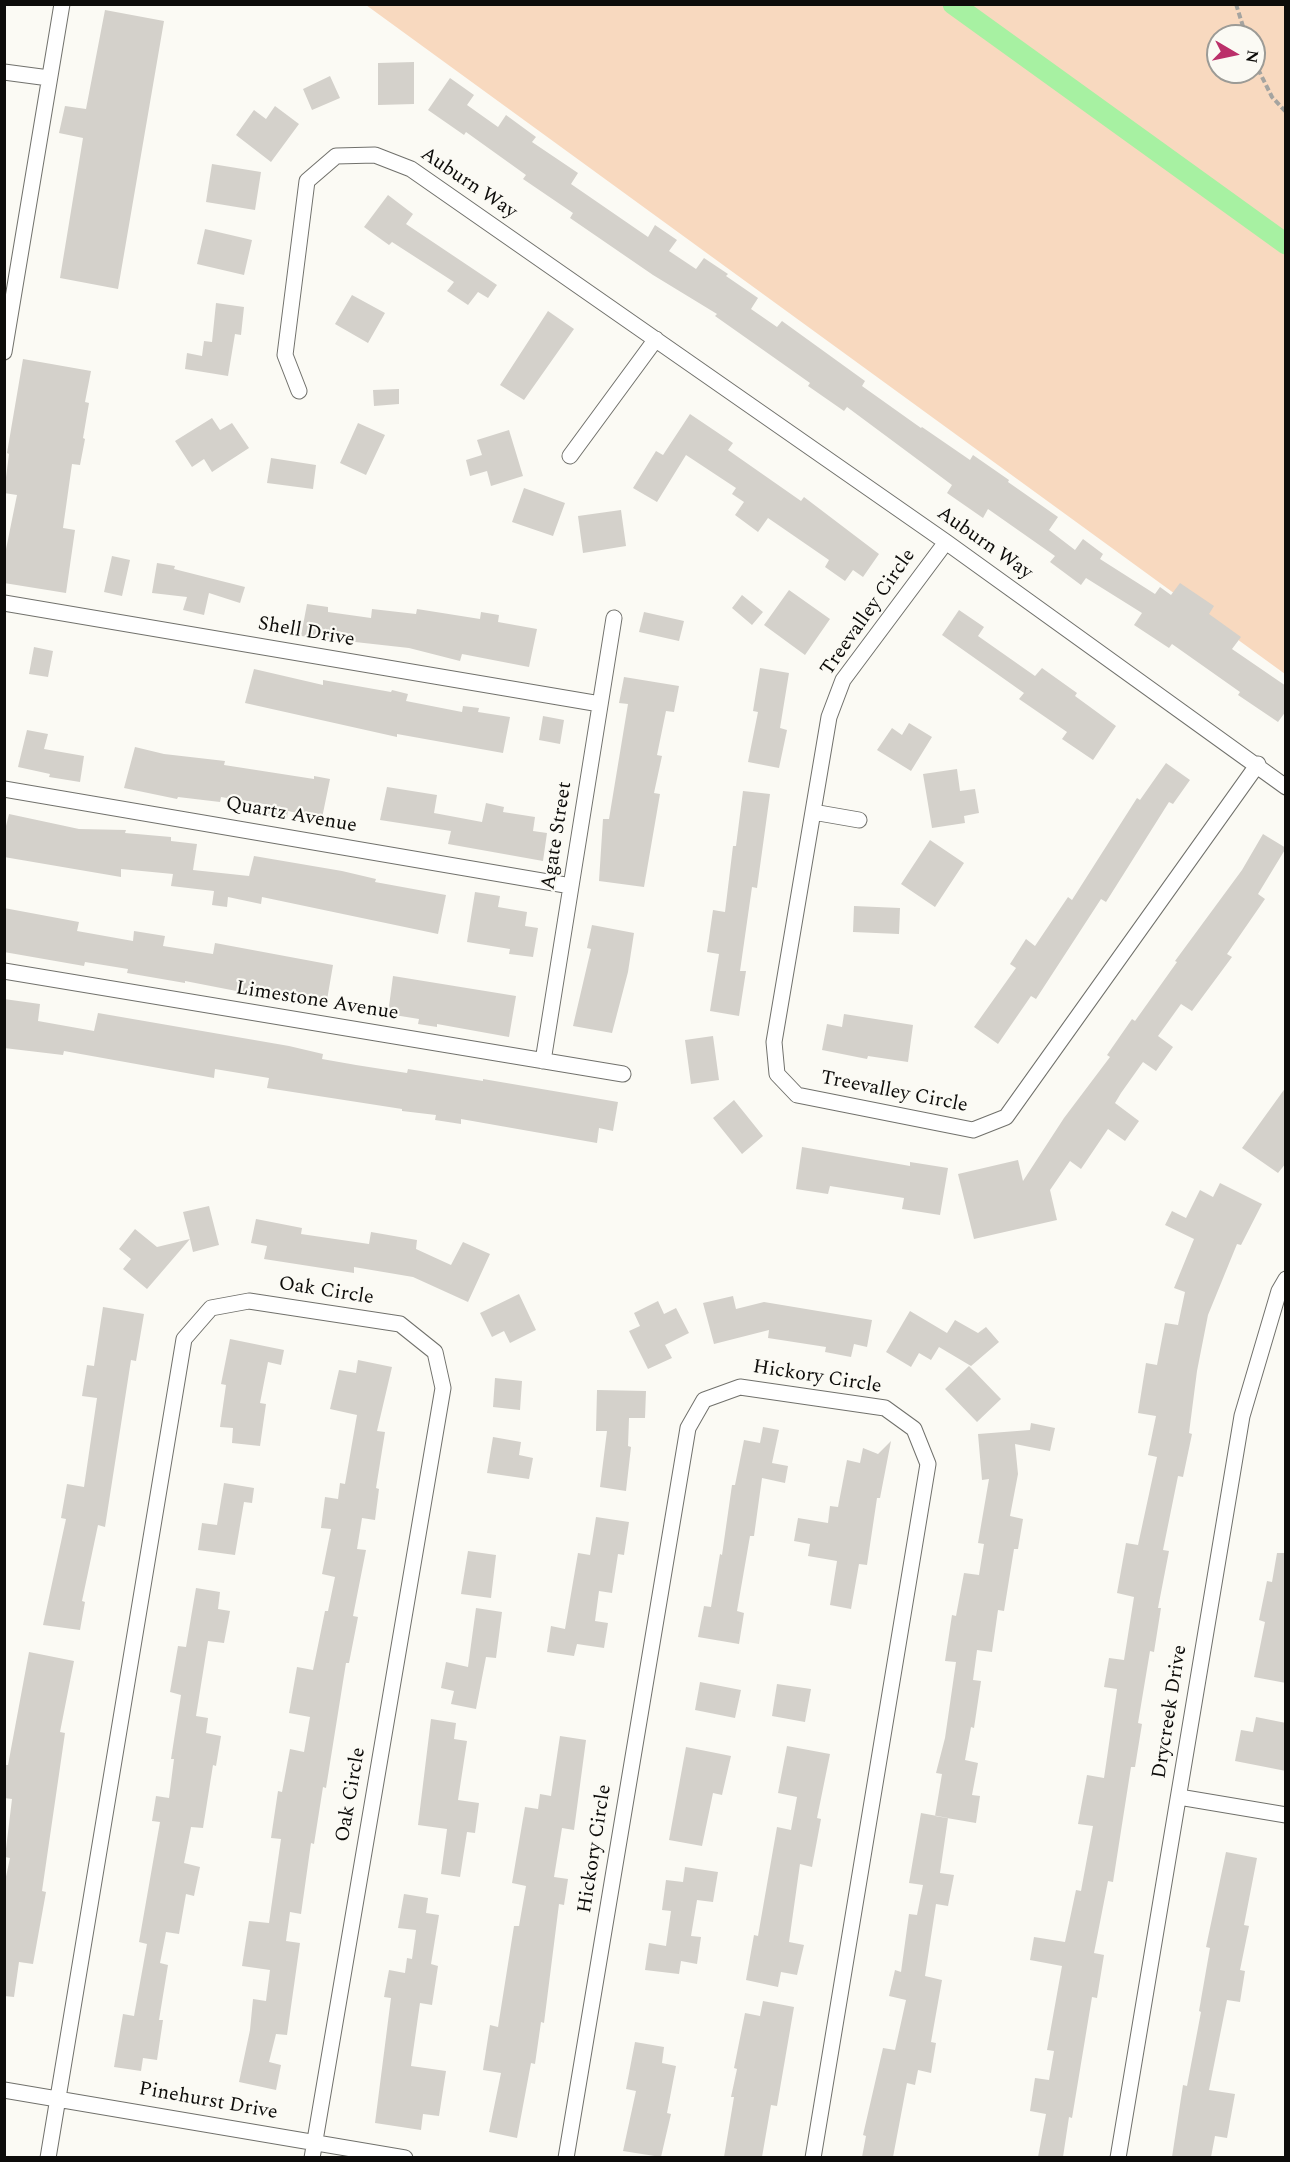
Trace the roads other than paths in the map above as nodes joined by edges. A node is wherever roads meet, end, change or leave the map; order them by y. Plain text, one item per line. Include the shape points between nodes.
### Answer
1 (62, 4) edge
2 (4, 72) edge
3 (49, 78) junction
4 (656, 339) junction
5 (4, 352) edge
6 (299, 391) dead end
7 (570, 456) dead end
8 (946, 542) junction
9 (4, 603) edge
10 (614, 618) dead end
11 (600, 704) junction
12 (1258, 765) junction
13 (1286, 787) edge
14 (4, 789) edge
15 (813, 812) junction
16 (859, 820) dead end
17 (571, 886) junction
18 (4, 971) edge
19 (543, 1061) junction
20 (623, 1074) dead end
21 (1286, 1279) edge
22 (1179, 1797) junction
23 (1286, 1815) edge
24 (4, 2090) edge
25 (58, 2098) junction
26 (313, 2150) edge
27 (48, 2157) edge
28 (405, 2157) edge
29 (566, 2157) edge
30 (813, 2157) edge
31 (1118, 2157) edge

1 - 3 street
2 - 3 street
3 - 5 street
4 - 6 street, Auburn Way via 411,169 375,155 336,156 307,181 285,355
4 - 7 street
4 - 8 street, Auburn Way
8 - 12 street, Auburn Way
8 - 15 street, Treevalley Circle via 843,680 829,717
9 - 11 street, Shell Drive
10 - 11 street, Agate Street
11 - 17 street, Agate Street
12 - 13 street, Auburn Way
12 - 15 street, Treevalley Circle via 1006,1117 973,1130 797,1095 777,1074 774,1042
14 - 17 street, Quartz Avenue
15 - 16 street
17 - 19 street, Agate Street
18 - 19 street, Limestone Avenue
19 - 20 street, Limestone Avenue
21 - 22 street, Drycreek Drive via 1242,1416
22 - 23 street
22 - 31 street, Drycreek Drive
24 - 25 street, Pinehurst Drive
25 - 26 street, Pinehurst Drive
25 - 26 street, Oak Circle via 184,1339 211,1308 249,1301 400,1324 435,1352 443,1388
25 - 27 street, Oak Circle
26 - 28 street, Pinehurst Drive
29 - 30 street, Hickory Circle via 688,1428 704,1400 740,1387 885,1408 914,1429 928,1464

